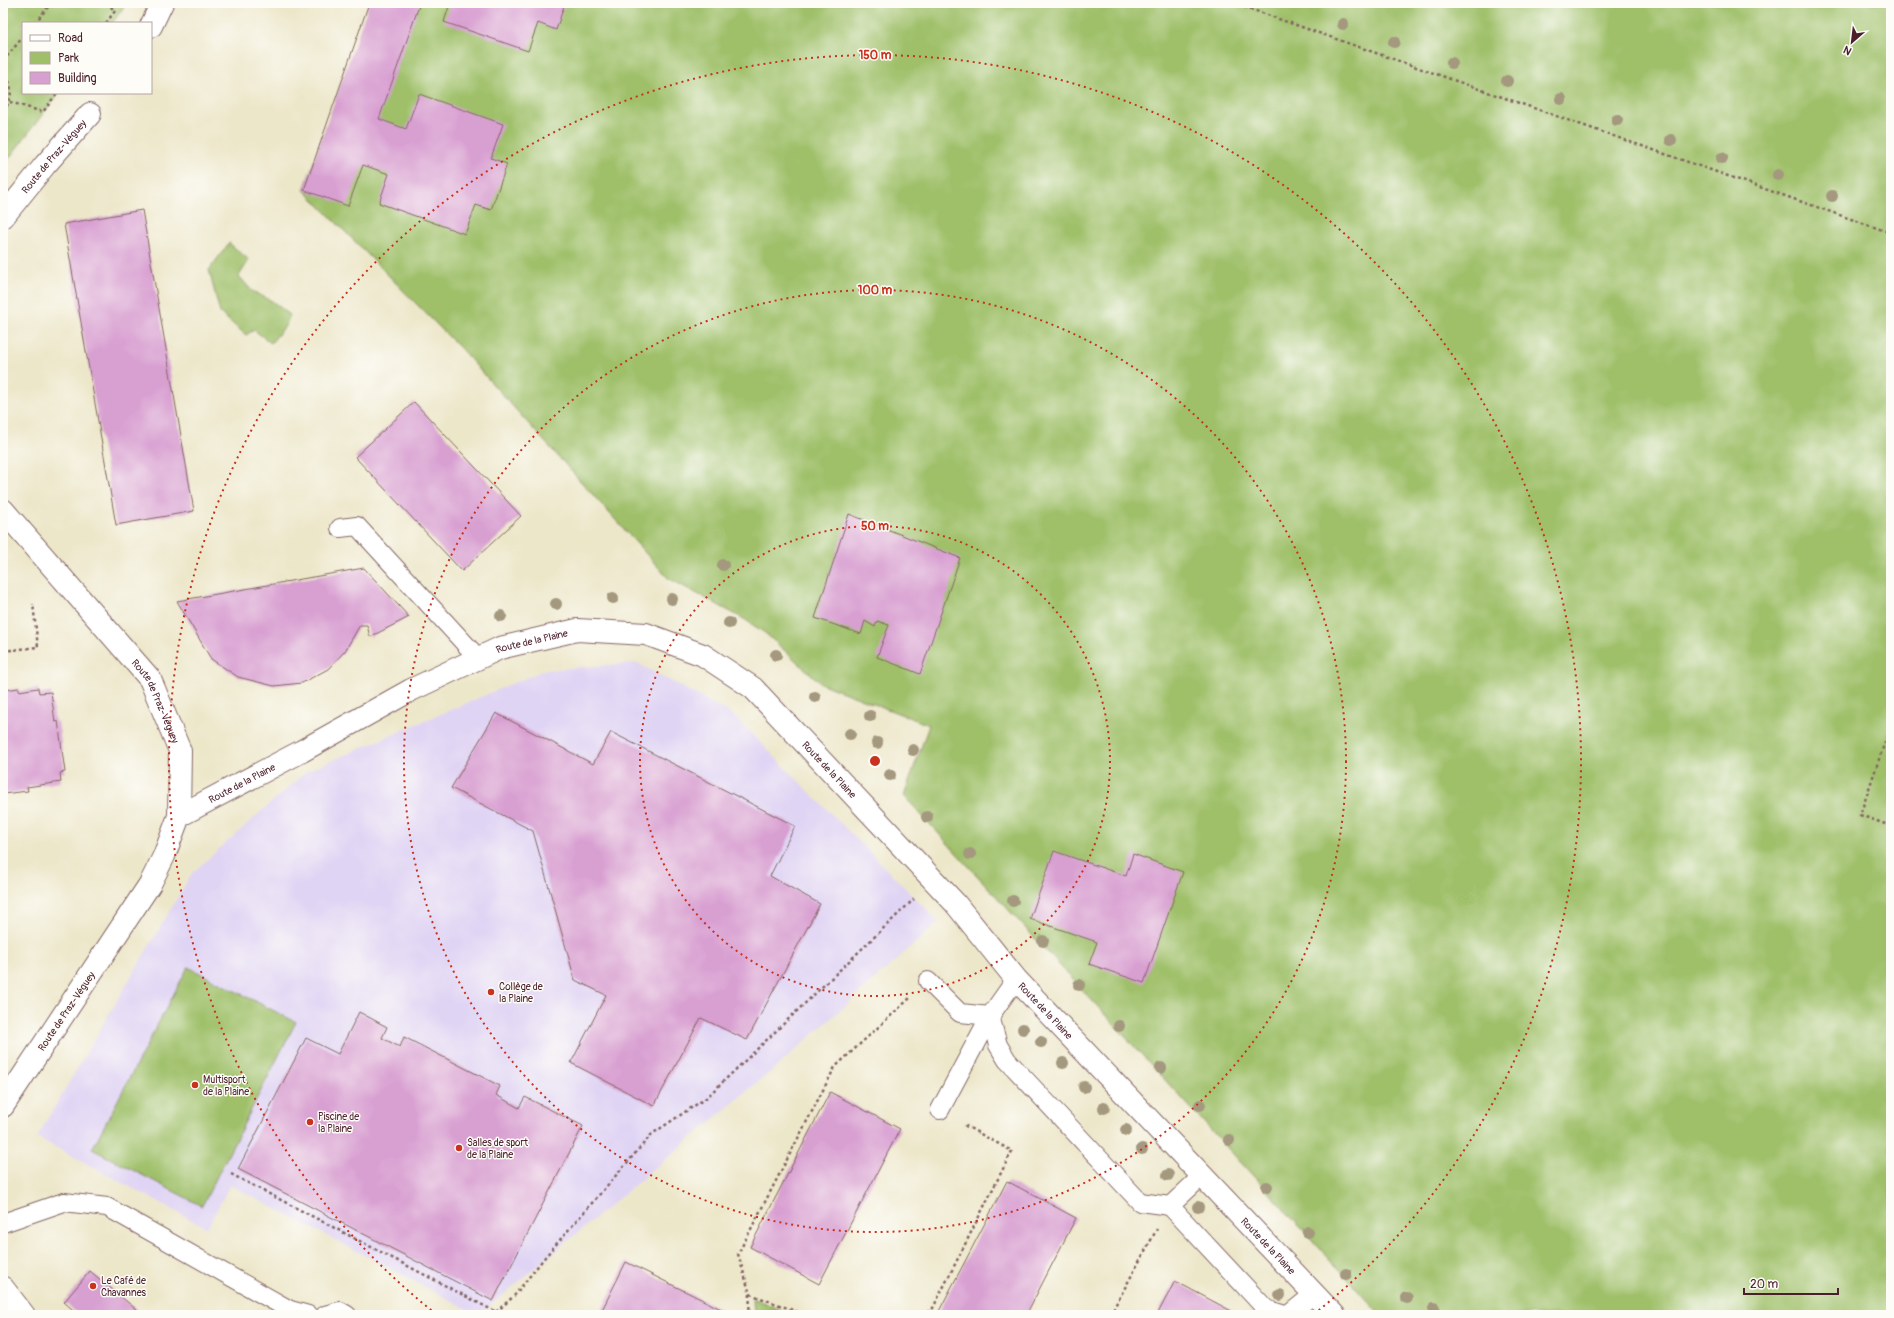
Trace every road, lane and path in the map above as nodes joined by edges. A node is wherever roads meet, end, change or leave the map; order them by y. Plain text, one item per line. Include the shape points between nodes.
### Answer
1 (51, 3) edge
2 (107, 3) edge
3 (162, 3) edge
4 (1233, 3) edge
5 (36, 22) edge
6 (107, 22) edge
7 (152, 24) edge
8 (22, 38) edge
9 (3, 61) edge
10 (3, 70) edge
11 (56, 94) edge
12 (10, 102) junction
13 (3, 113) edge
14 (90, 114) dead end
15 (3, 217) edge
16 (1891, 233) edge
17 (3, 510) edge
18 (340, 528) dead end
19 (33, 604) dead end
20 (3, 651) edge
21 (478, 658) junction
22 (1891, 724) edge
23 (179, 816) junction
24 (1891, 826) edge
25 (933, 881) junction
26 (1016, 979) junction
27 (928, 981) joint
28 (990, 1016) junction
29 (3, 1106) edge
30 (940, 1110) dead end
31 (958, 1122) dead end
32 (231, 1174) dead end
33 (1203, 1175) junction
34 (1170, 1206) junction
35 (3, 1223) edge
36 (3, 1288) edge
37 (750, 1294) junction
38 (1314, 1294) junction
39 (496, 1314) edge
40 (24, 1315) edge
41 (308, 1315) edge
42 (325, 1315) edge
43 (347, 1315) edge
44 (749, 1315) edge
45 (806, 1315) edge
46 (922, 1315) edge
47 (1110, 1315) edge
48 (1286, 1315) edge
49 (1334, 1315) edge

1 - 5 path
2 - 6 path via 115,11
3 - 7 street
4 - 16 path
8 - 9 path
10 - 12 path via 11,83
11 - 12 path via 43,112
12 - 13 path
14 - 15 street, Route de Praz-Véguey
17 - 23 street, Route de Praz-Véguey via 150,679 180,751
18 - 21 lane via 357,526
19 - 20 path via 38,647
21 - 23 street, Route de la Plaine via 411,690
21 - 25 street, Route de la Plaine via 500,648 577,630 646,634 703,655 753,688
22 - 24 path via 1860,815
23 - 29 street, Route de Praz-Véguey via 150,884
25 - 26 street, Route de la Plaine via 955,903
25 - 39 path via 706,1098 652,1134
26 - 28 lane
26 - 33 street, Route de la Plaine
27 - 28 lane via 960,1013
27 - 37 path via 834,1067 738,1254
28 - 30 lane
28 - 34 lane via 998,1045 1007,1060 1140,1202
31 - 46 path via 1012,1151 932,1310
32 - 39 path
33 - 34 lane
33 - 38 street, Route de la Plaine
34 - 47 path
34 - 48 lane via 1266,1310
35 - 41 lane via 64,1202 107,1207 290,1310
36 - 40 street
37 - 44 path
37 - 45 path
38 - 48 lane
38 - 49 street, Route de la Plaine
42 - 43 lane via 340,1311

